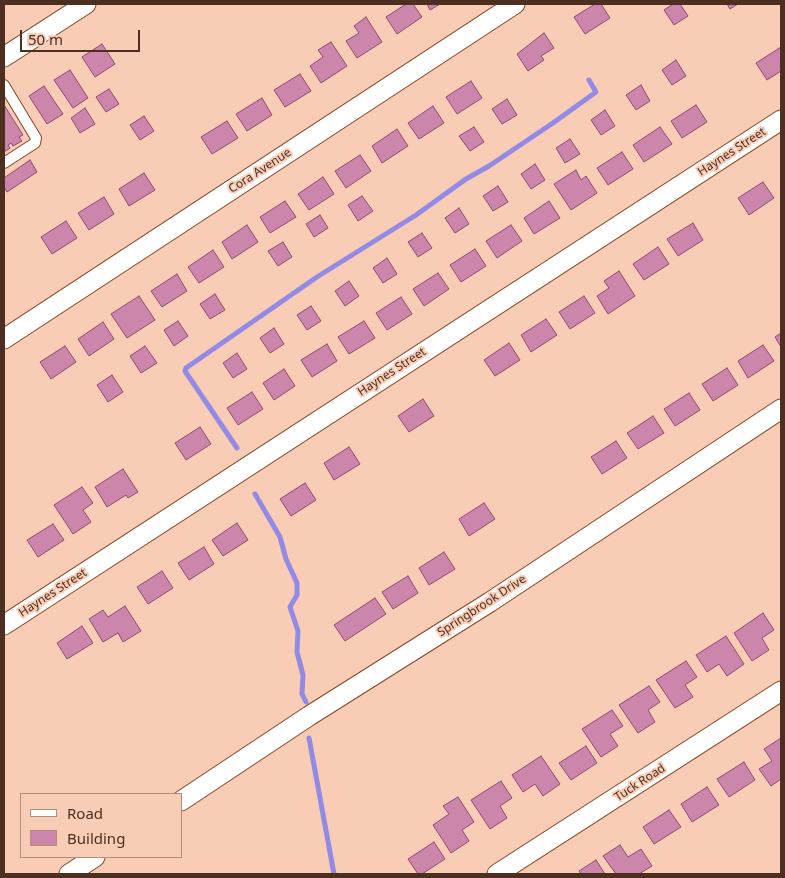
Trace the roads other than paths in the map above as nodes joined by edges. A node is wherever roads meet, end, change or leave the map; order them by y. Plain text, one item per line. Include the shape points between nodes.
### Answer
1 (86, 4) edge
2 (515, 4) edge
3 (4, 57) edge
4 (4, 85) edge
5 (781, 120) edge
6 (4, 164) edge
7 (4, 338) edge
8 (781, 409) edge
9 (4, 625) edge
10 (781, 691) edge
11 (182, 800) edge
12 (93, 858) edge
13 (69, 874) edge
14 (498, 874) edge

1 - 3 street
2 - 7 street, Cora Avenue
4 - 6 lane via 36,138 35,143
5 - 9 street, Haynes Street
8 - 11 street, Springbrook Drive
10 - 14 street, Tuck Road
12 - 13 street

